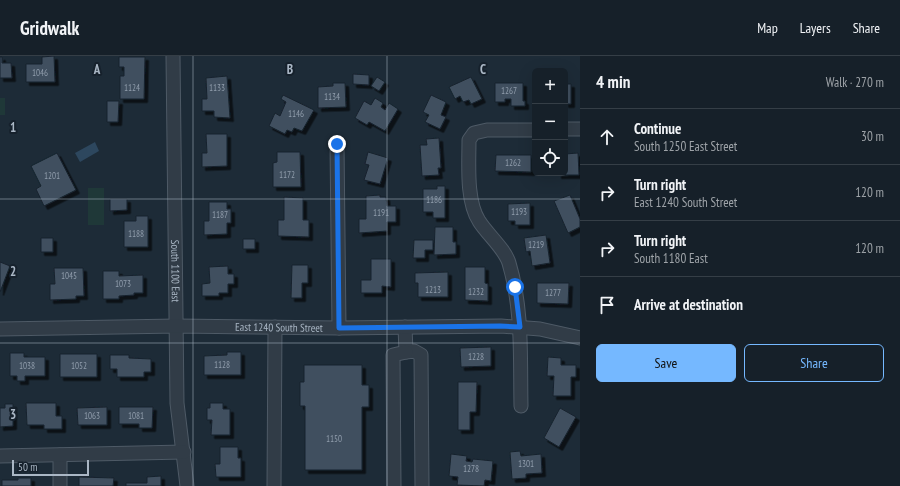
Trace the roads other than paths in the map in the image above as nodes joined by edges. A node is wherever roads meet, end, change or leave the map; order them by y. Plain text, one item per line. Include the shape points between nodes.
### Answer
1 (173, 56) edge
2 (580, 129) edge
3 (532, 130) edge
4 (568, 130) edge
5 (337, 144) dead end
6 (177, 326) junction
7 (275, 327) junction
8 (405, 327) junction
9 (520, 327) junction
10 (339, 328) junction
11 (0, 329) edge
12 (580, 338) edge
13 (406, 352) junction
14 (521, 406) dead end
15 (184, 452) junction
16 (60, 455) junction
17 (0, 456) edge
18 (60, 486) edge
19 (187, 486) edge
20 (274, 486) edge
21 (394, 486) edge
22 (422, 486) edge

1 - 6 street, South 1100 East
2 - 4 street
3 - 9 street via 486,130 474,133 469,140 471,194 478,220 509,261
5 - 10 street
6 - 7 street, East 1240 South Street
6 - 11 street, East 1240 South Street
6 - 15 street, South 1100 East via 177,403
7 - 10 street, East 1240 South Street
7 - 20 street
8 - 9 street, East 1240 South Street
8 - 10 street, East 1240 South Street
8 - 13 street
9 - 12 street, East 1240 South Street
9 - 14 street
13 - 21 street via 393,355
13 - 22 street via 414,351 421,355
15 - 16 street
15 - 19 street, South 1100 East
16 - 17 street
16 - 18 street

